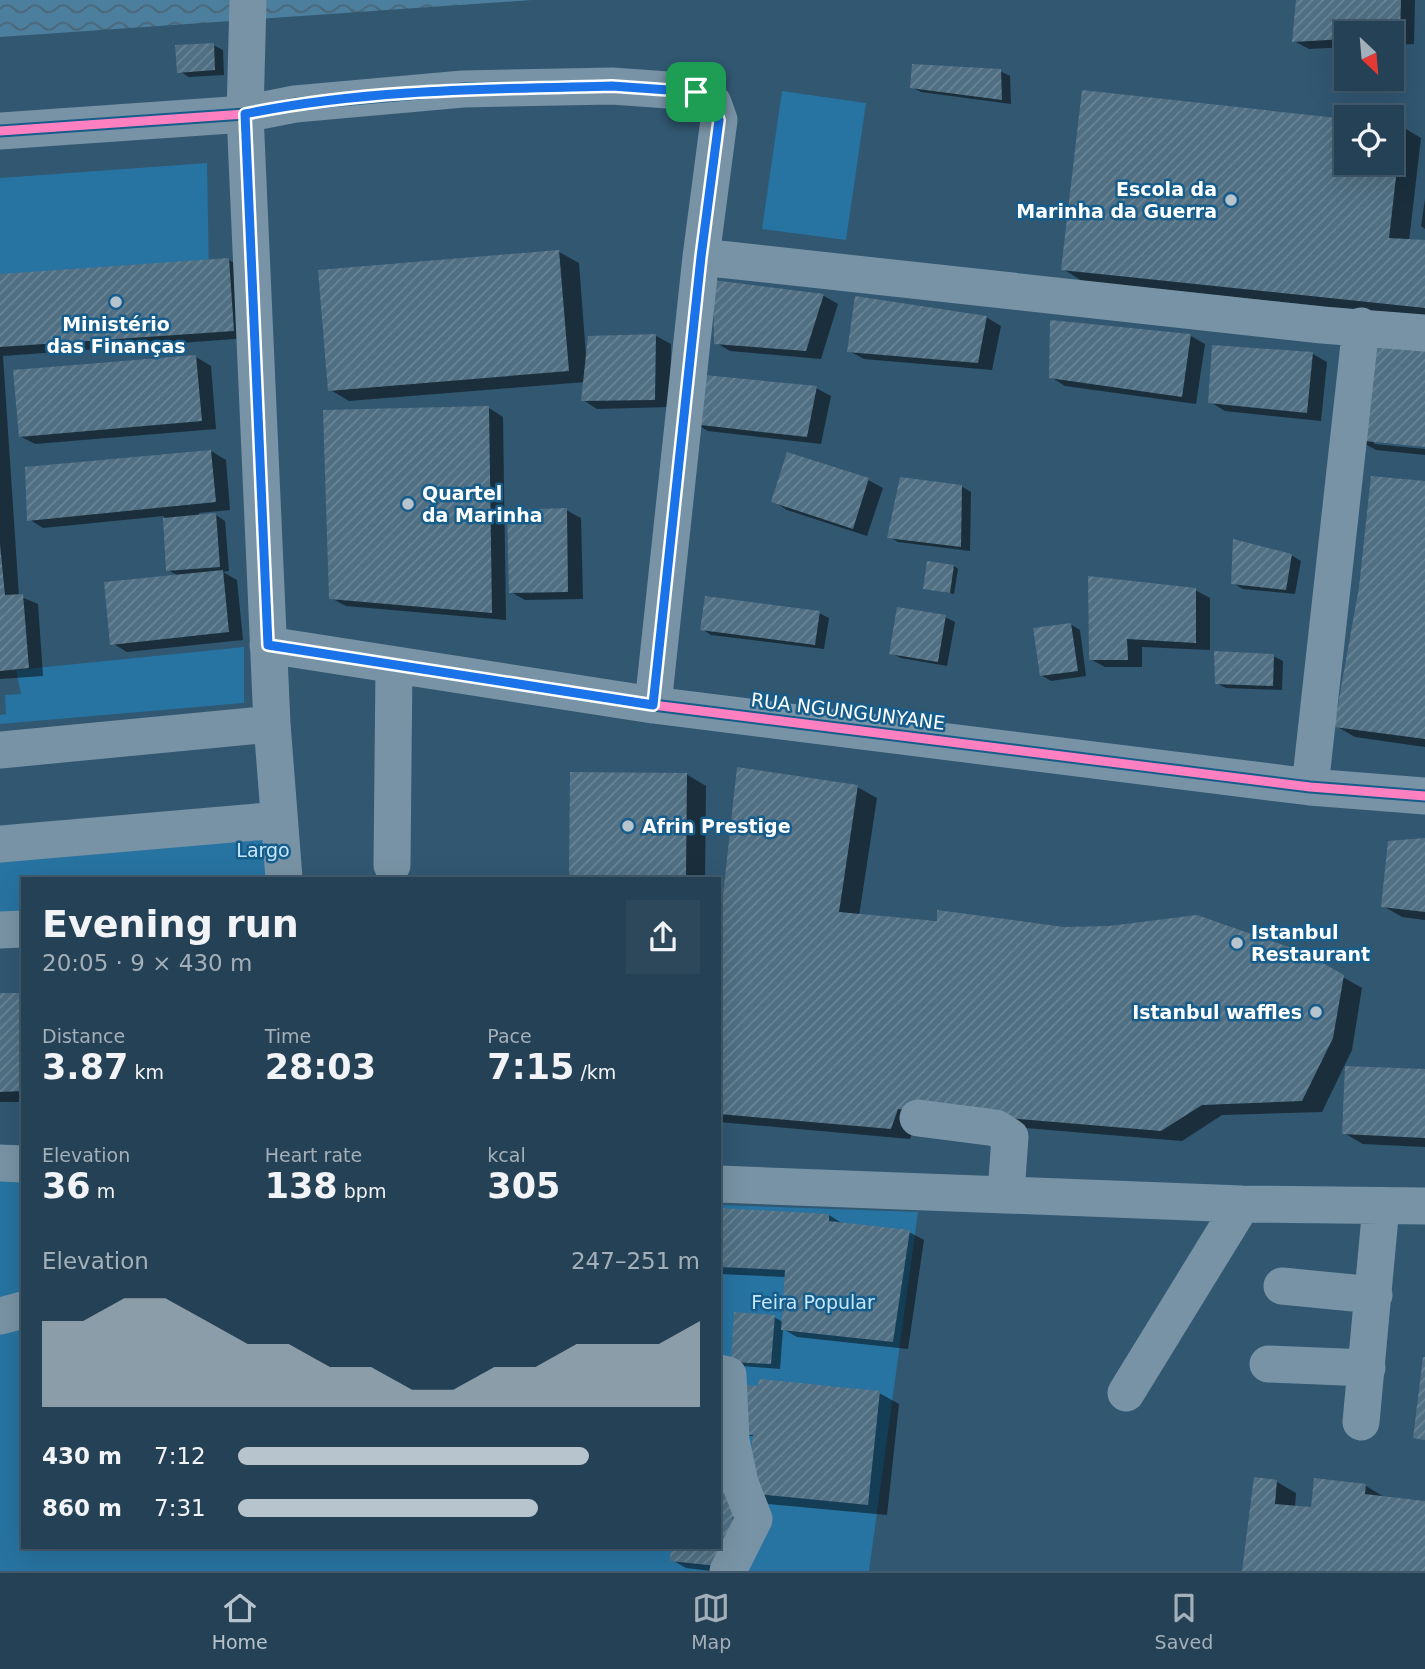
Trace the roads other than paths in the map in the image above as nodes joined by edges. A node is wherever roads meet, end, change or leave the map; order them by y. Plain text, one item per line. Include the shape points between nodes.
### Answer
1 (248, 0) edge
2 (245, 114) junction
3 (0, 131) edge
4 (701, 257) junction
5 (1361, 326) junction
6 (1425, 333) edge
7 (268, 645) junction
8 (394, 665) junction
9 (653, 705) junction
10 (272, 724) junction
11 (0, 750) edge
12 (1310, 787) junction
13 (1425, 796) edge
14 (279, 820) junction
15 (0, 844) edge
16 (392, 865) dead end
17 (284, 877) edge
18 (21, 929) edge
19 (0, 930) edge
20 (918, 1118) dead end
21 (0, 1163) edge
22 (21, 1164) edge
23 (721, 1184) edge
24 (1006, 1193) junction
25 (1242, 1204) junction
26 (1381, 1206) junction
27 (1425, 1206) edge
28 (1282, 1286) dead end
29 (1374, 1295) junction
30 (21, 1311) edge
31 (0, 1316) edge
32 (1268, 1364) dead end
33 (1367, 1367) junction
34 (721, 1373) edge
35 (1126, 1394) dead end
36 (1361, 1422) dead end
37 (729, 1570) edge

1 - 2 street
2 - 3 street
2 - 4 street via 295,104 463,89 612,86 696,92 713,103 719,120
2 - 7 street
4 - 5 street
4 - 9 street
5 - 6 street
5 - 12 street
7 - 8 street, RUA NGUNGUNYANE
7 - 10 street
8 - 9 street, RUA NGUNGUNYANE
8 - 16 street
9 - 12 street, RUA NGUNGUNYANE
10 - 11 street
10 - 14 street
12 - 13 street, RUA NGUNGUNYANE
14 - 15 street
14 - 17 street
18 - 19 street
20 - 24 street via 996,1128 1010,1138
21 - 22 street
23 - 24 street
24 - 25 street
25 - 26 street
25 - 35 street
26 - 27 street
26 - 29 street
28 - 29 street
29 - 33 street
30 - 31 street
32 - 33 street
33 - 36 street
34 - 37 street via 728,1375 731,1440 754,1519

